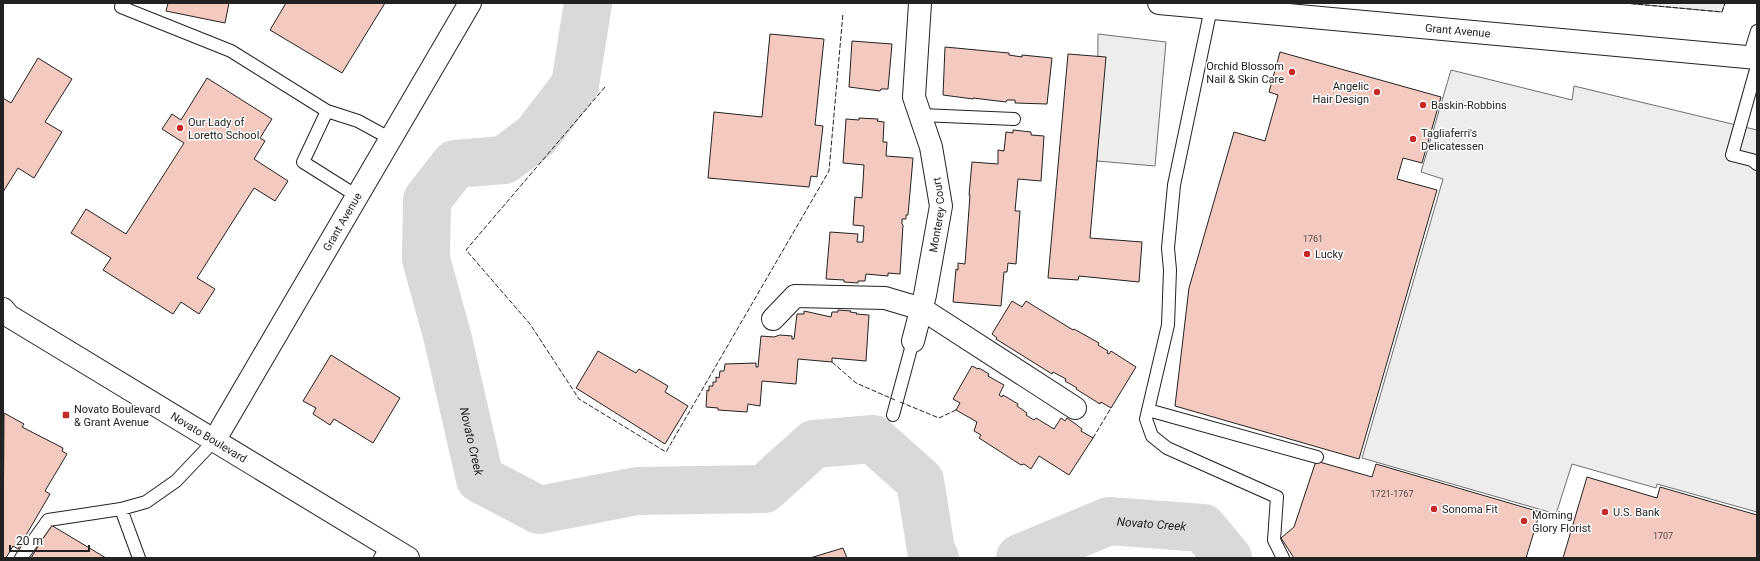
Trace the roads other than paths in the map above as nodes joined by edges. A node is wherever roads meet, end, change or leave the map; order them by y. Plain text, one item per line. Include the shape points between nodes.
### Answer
1 (470, 3) edge
2 (920, 3) edge
3 (1159, 3) edge
4 (120, 7) dead end
5 (1211, 8) junction
6 (1757, 31) edge
7 (1754, 60) edge
8 (328, 111) junction
9 (921, 115) junction
10 (1014, 119) dead end
11 (391, 139) junction
12 (1757, 164) edge
13 (358, 196) junction
14 (922, 309) junction
15 (5, 316) edge
16 (773, 319) dead end
17 (913, 340) joint
18 (1074, 408) dead end
19 (1148, 410) junction
20 (893, 415) dead end
21 (214, 441) junction
22 (1317, 457) dead end
23 (121, 508) junction
24 (384, 552) edge
25 (21, 558) edge
26 (139, 558) edge
27 (408, 558) edge
28 (1283, 558) edge

1 - 11 street, Grant Avenue
2 - 9 street, Monterey Court via 914,96
3 - 5 street, Grant Avenue
4 - 8 lane via 231,51
5 - 7 street, Grant Avenue
5 - 19 lane via 1174,185 1168,248 1168,325
6 - 7 lane
7 - 12 lane via 1732,154
8 - 11 lane via 358,121
8 - 13 lane via 303,162
9 - 10 lane
9 - 14 street, Monterey Court via 931,147 941,206
11 - 13 street, Grant Avenue
13 - 21 street, Grant Avenue
14 - 16 street via 885,298 795,296
14 - 17 street, Monterey Court
14 - 18 street
15 - 21 street, Novato Boulevard
17 - 20 lane
19 - 22 lane
19 - 28 lane via 1146,419 1152,436 1167,448 1277,498 1274,540
21 - 23 lane via 176,481 146,502
21 - 24 street, Novato Boulevard
23 - 25 lane via 48,520
23 - 26 lane
24 - 27 street, Novato Boulevard

